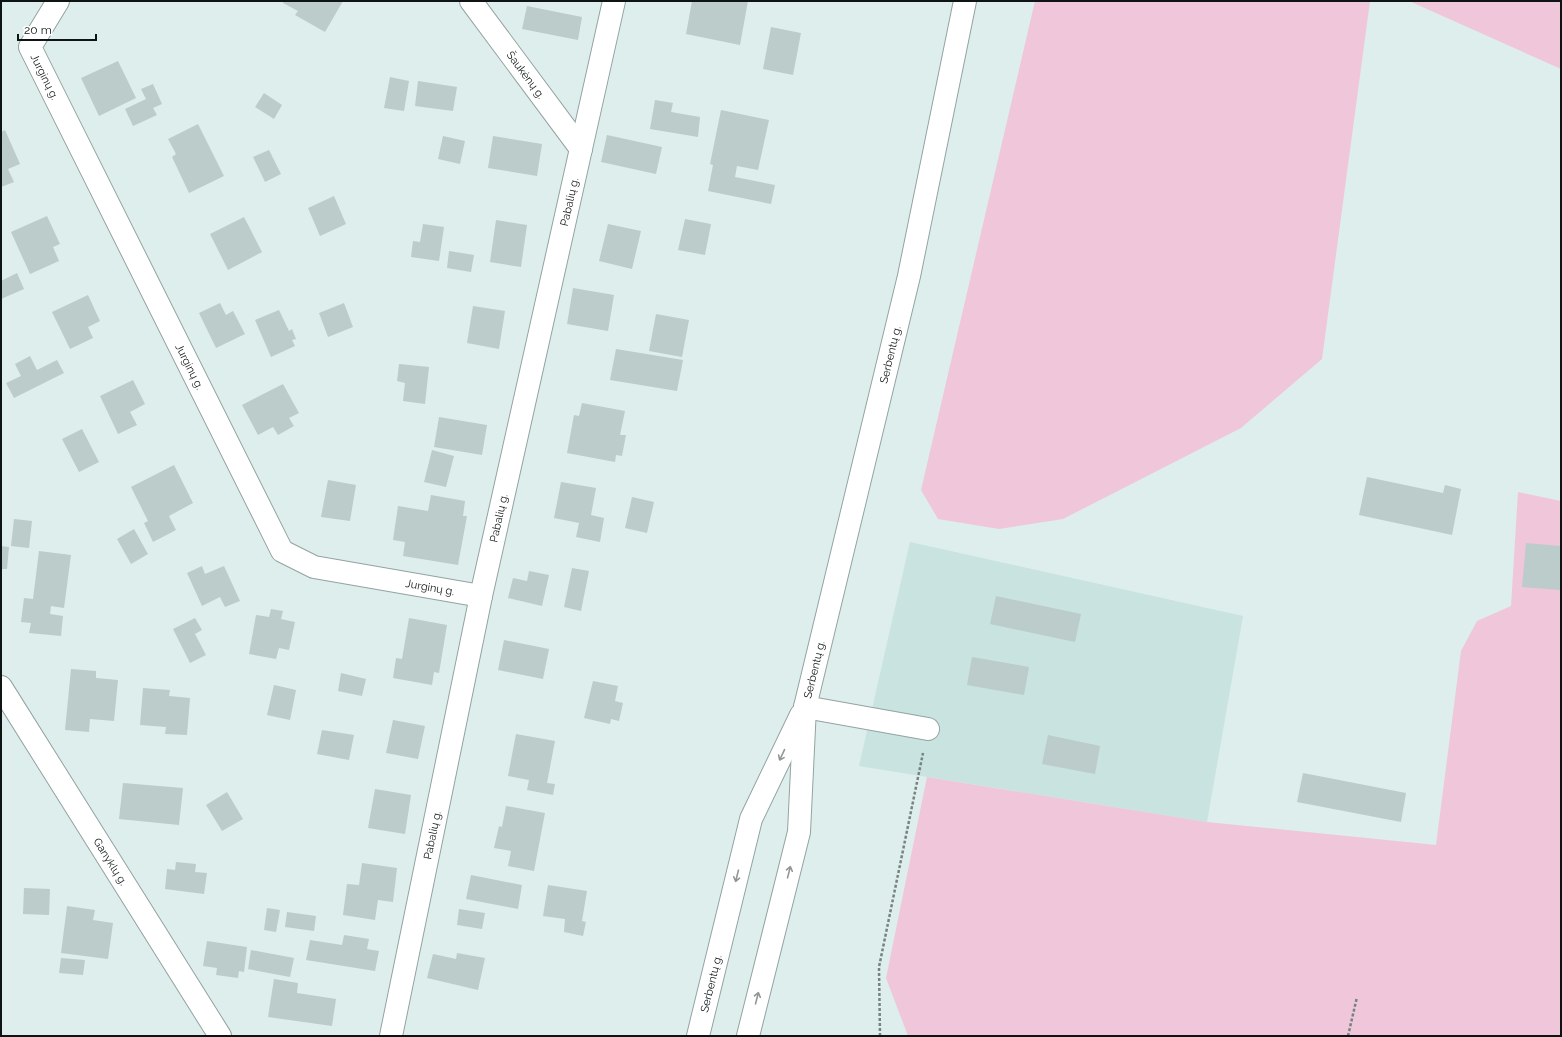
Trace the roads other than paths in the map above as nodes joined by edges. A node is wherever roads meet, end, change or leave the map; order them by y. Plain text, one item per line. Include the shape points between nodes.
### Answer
1 (58, 1) edge
2 (472, 1) edge
3 (614, 1) edge
4 (965, 1) edge
5 (580, 149) junction
6 (481, 596) junction
7 (1, 687) edge
8 (805, 707) junction
9 (928, 729) road end
10 (220, 1036) edge
11 (391, 1036) edge
12 (698, 1036) edge
13 (748, 1036) edge

1 - 6 street, Jurginų g. via 30,47 282,551 314,567
2 - 5 street, Šaukėnų g.
3 - 5 street, Pabalių g.
4 - 8 street, Serbentų g. via 909,276
5 - 6 street, Pabalių g.
6 - 11 street, Pabalių g.
7 - 10 street, Ganyklų g.
8 - 9 street
8 -> 12 street, Serbentų g. via 751,819
13 -> 8 street, Serbentų g. via 799,832

